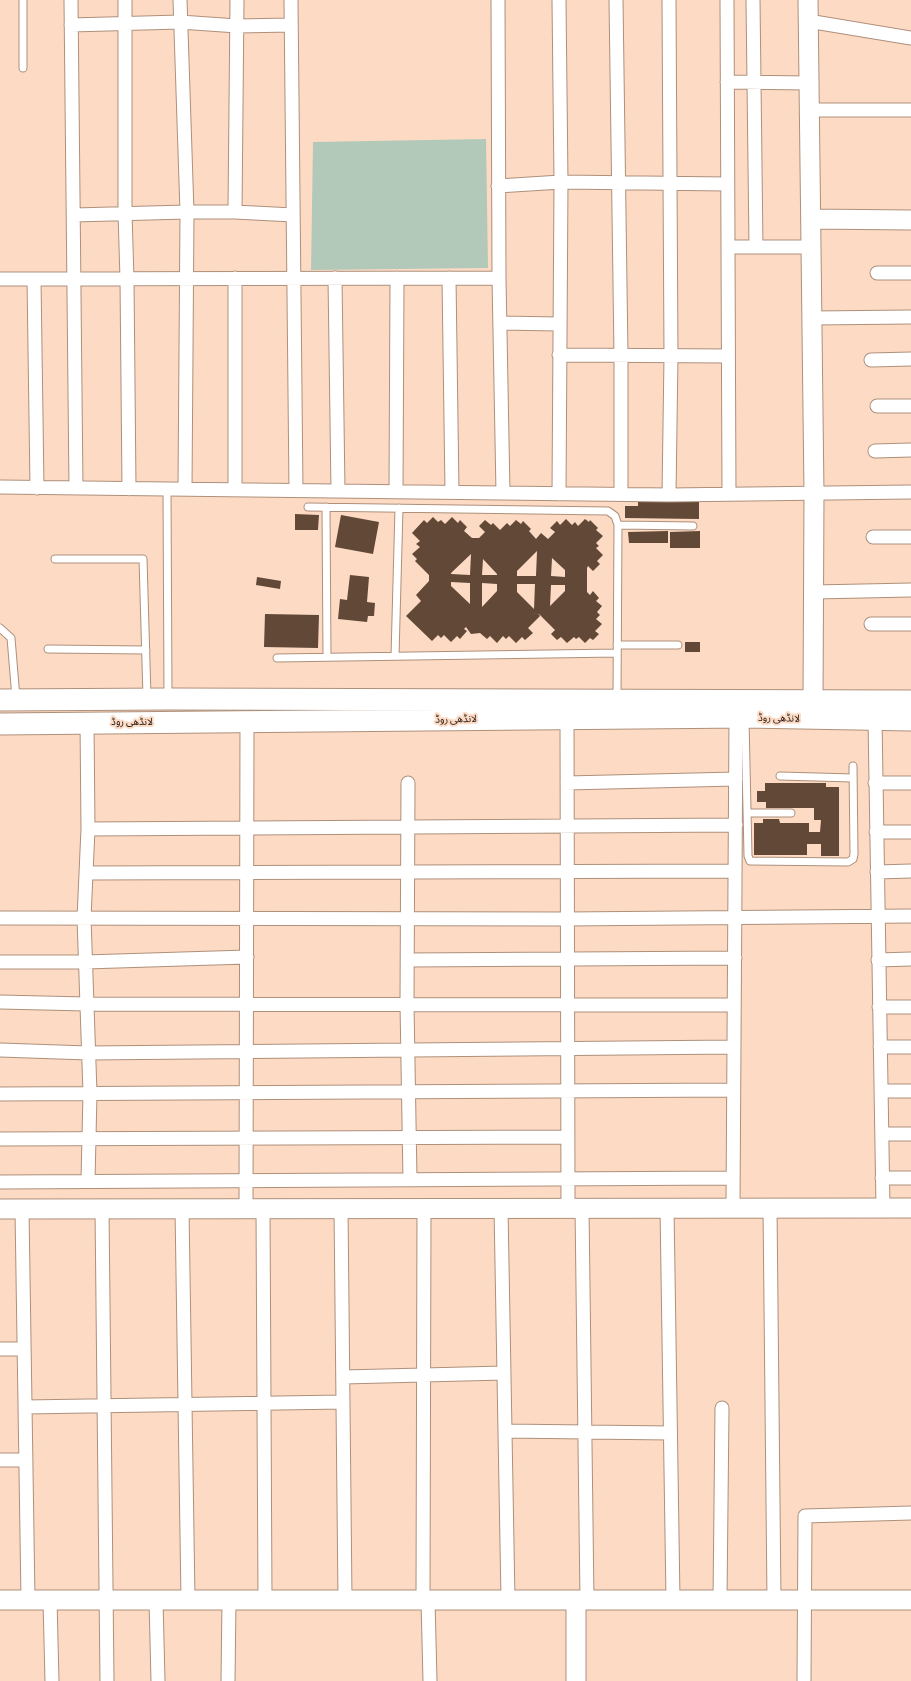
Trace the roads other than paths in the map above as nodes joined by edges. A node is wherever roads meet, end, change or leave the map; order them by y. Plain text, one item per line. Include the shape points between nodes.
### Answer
1 (23, 0) edge
2 (71, 0) edge
3 (125, 0) edge
4 (180, 0) edge
5 (237, 0) edge
6 (291, 0) edge
7 (498, 0) edge
8 (559, 0) edge
9 (616, 0) edge
10 (669, 0) edge
11 (727, 0) edge
12 (753, 0) edge
13 (808, 0) edge
14 (808, 21) junction
15 (180, 22) junction
16 (125, 23) junction
17 (72, 25) junction
18 (291, 25) junction
19 (237, 26) junction
20 (911, 38) edge
21 (23, 68) dead end
22 (727, 82) junction
23 (755, 82) junction
24 (809, 83) junction
25 (810, 110) junction
26 (911, 110) edge
27 (561, 182) junction
28 (618, 182) junction
29 (669, 184) junction
30 (728, 184) junction
31 (498, 186) junction
32 (187, 212) junction
33 (235, 212) junction
34 (125, 213) junction
35 (74, 215) junction
36 (293, 215) junction
37 (811, 219) junction
38 (911, 220) edge
39 (756, 247) junction
40 (811, 247) junction
41 (728, 248) junction
42 (877, 273) dead end
43 (911, 273) edge
44 (74, 278) junction
45 (186, 278) junction
46 (235, 278) junction
47 (294, 278) junction
48 (335, 278) junction
49 (397, 278) junction
50 (449, 278) junction
51 (498, 278) junction
52 (0, 279) edge
53 (34, 279) junction
54 (127, 279) junction
55 (911, 317) edge
56 (812, 318) junction
57 (500, 323) junction
58 (559, 324) junction
59 (621, 354) junction
60 (559, 356) junction
61 (671, 356) junction
62 (728, 356) junction
63 (872, 360) dead end
64 (911, 360) edge
65 (877, 406) dead end
66 (911, 406) edge
67 (911, 450) edge
68 (875, 451) dead end
69 (0, 487) edge
70 (37, 488) junction
71 (76, 488) junction
72 (129, 488) junction
73 (167, 489) junction
74 (185, 489) junction
75 (235, 489) junction
76 (296, 490) junction
77 (338, 491) junction
78 (396, 492) junction
79 (452, 492) junction
80 (911, 492) edge
81 (503, 493) junction
82 (814, 493) junction
83 (559, 494) junction
84 (621, 494) junction
85 (729, 494) junction
86 (669, 495) junction
87 (308, 507) dead end
88 (326, 507) junction
89 (399, 508) junction
90 (618, 524) junction
91 (693, 526) dead end
92 (873, 537) dead end
93 (911, 538) edge
94 (55, 559) dead end
95 (911, 590) edge
96 (814, 592) junction
97 (871, 624) dead end
98 (911, 624) edge
99 (0, 628) edge
100 (617, 644) junction
101 (678, 645) dead end
102 (48, 649) dead end
103 (146, 650) junction
104 (617, 653) junction
105 (396, 656) junction
106 (327, 657) junction
107 (277, 658) dead end
108 (147, 699) junction
109 (168, 699) junction
110 (8, 700) edge
111 (814, 701) junction
112 (911, 701) edge
113 (617, 709) junction
114 (740, 717) junction
115 (567, 718) junction
116 (875, 719) junction
117 (911, 720) edge
118 (247, 721) junction
119 (86, 722) junction
120 (0, 724) edge
121 (741, 749) junction
122 (853, 766) dead end
123 (780, 776) dead end
124 (853, 778) junction
125 (736, 779) junction
126 (567, 783) junction
127 (875, 783) junction
128 (911, 783) edge
129 (408, 784) dead end
130 (747, 813) junction
131 (791, 813) dead end
132 (736, 825) junction
133 (567, 826) junction
134 (408, 827) junction
135 (247, 828) junction
136 (88, 829) junction
137 (876, 832) junction
138 (911, 832) edge
139 (736, 871) junction
140 (911, 871) edge
141 (247, 872) junction
142 (408, 872) junction
143 (567, 872) junction
144 (877, 872) junction
145 (86, 873) junction
146 (878, 916) junction
147 (911, 916) edge
148 (247, 917) junction
149 (0, 918) edge
150 (84, 918) junction
151 (408, 918) junction
152 (735, 918) junction
153 (567, 919) junction
154 (247, 957) junction
155 (735, 958) junction
156 (567, 959) junction
157 (911, 959) edge
158 (408, 960) junction
159 (878, 960) junction
160 (0, 962) edge
161 (85, 962) junction
162 (0, 1002) edge
163 (86, 1004) junction
164 (247, 1004) junction
165 (407, 1004) junction
166 (568, 1004) junction
167 (734, 1004) junction
168 (879, 1007) junction
169 (911, 1007) edge
170 (568, 1048) junction
171 (734, 1048) junction
172 (880, 1048) junction
173 (911, 1048) edge
174 (0, 1050) edge
175 (408, 1050) junction
176 (246, 1051) junction
177 (88, 1052) junction
178 (733, 1090) junction
179 (568, 1091) junction
180 (881, 1091) junction
181 (911, 1091) edge
182 (246, 1092) junction
183 (409, 1092) junction
184 (90, 1093) junction
185 (0, 1094) edge
186 (882, 1134) junction
187 (911, 1134) edge
188 (409, 1137) junction
189 (568, 1137) junction
190 (246, 1138) junction
191 (0, 1139) edge
192 (89, 1139) junction
193 (733, 1178) junction
194 (882, 1178) junction
195 (911, 1178) edge
196 (568, 1179) junction
197 (246, 1180) junction
198 (410, 1180) junction
199 (88, 1181) junction
200 (0, 1182) edge
201 (575, 1207) junction
202 (733, 1207) junction
203 (770, 1207) junction
204 (182, 1208) junction
205 (255, 1208) junction
206 (341, 1208) junction
207 (424, 1208) junction
208 (501, 1208) junction
209 (667, 1208) junction
210 (883, 1208) junction
211 (911, 1208) edge
212 (0, 1209) edge
213 (102, 1209) junction
214 (22, 1210) junction
215 (0, 1349) edge
216 (24, 1349) junction
217 (504, 1373) junction
218 (424, 1375) junction
219 (343, 1377) junction
220 (343, 1402) junction
221 (264, 1403) junction
222 (185, 1404) junction
223 (104, 1406) junction
224 (25, 1407) junction
225 (722, 1408) dead end
226 (505, 1431) junction
227 (585, 1432) junction
228 (670, 1433) junction
229 (0, 1460) edge
230 (26, 1460) junction
231 (911, 1513) edge
232 (0, 1600) edge
233 (28, 1600) junction
234 (50, 1600) junction
235 (106, 1600) junction
236 (156, 1600) junction
237 (188, 1600) junction
238 (228, 1600) junction
239 (265, 1600) junction
240 (345, 1600) junction
241 (426, 1600) junction
242 (508, 1600) junction
243 (581, 1600) junction
244 (673, 1600) junction
245 (720, 1600) junction
246 (774, 1600) junction
247 (806, 1600) junction
248 (911, 1600) edge
249 (52, 1681) edge
250 (107, 1681) edge
251 (158, 1681) edge
252 (228, 1681) edge
253 (430, 1681) edge
254 (576, 1681) edge
255 (804, 1681) edge

1 - 21 lane
2 - 17 street
3 - 16 street
4 - 15 street
5 - 19 street
6 - 18 street
7 - 31 street
8 - 27 street
9 - 28 street
10 - 29 street
11 - 22 street
12 - 23 street
13 - 14 street
14 - 20 street
14 - 24 street
15 - 16 street
15 - 19 street
15 - 32 street
16 - 17 street
16 - 34 street
17 - 35 street
18 - 19 street
18 - 36 street
19 - 33 street
22 - 23 street
22 - 30 street
23 - 24 street
23 - 39 street
24 - 25 street
25 - 26 street
25 - 37 street
27 - 28 street
27 - 31 street
27 - 58 street
28 - 29 street
28 - 59 street
29 - 30 street
29 - 61 street
30 - 41 street
31 - 51 street
32 - 33 street
32 - 34 street
32 - 45 street
33 - 36 street
34 - 35 street
34 - 54 street
35 - 44 street
36 - 47 street
37 - 38 street
37 - 40 street
39 - 40 street
39 - 41 street
40 - 56 street
41 - 62 street
42 - 43 street
44 - 53 street
44 - 54 street
44 - 71 street
45 - 46 street
45 - 54 street
45 - 74 street
46 - 47 street
46 - 75 street
47 - 48 street
47 - 76 street
48 - 49 street
48 - 77 street
49 - 50 street
49 - 78 street
50 - 51 street
50 - 79 street
51 - 57 street
52 - 53 street
53 - 70 street
54 - 72 street
55 - 56 street
56 - 82 street
57 - 58 street
57 - 81 street
58 - 60 street
59 - 60 street
59 - 61 street
59 - 84 street
60 - 83 street
61 - 62 street
61 - 86 street
62 - 85 street
63 - 64 street
65 - 66 street
67 - 68 street
69 - 70 street
70 - 71 street
71 - 72 street
72 - 73 street
73 - 74 street
73 - 109 lane
74 - 75 street
75 - 76 street
76 - 77 street
77 - 78 street
78 - 79 street
79 - 81 street
80 - 82 street
81 - 83 street
82 - 85 street
82 - 96 street
83 - 84 street
84 - 86 street
85 - 86 street
87 - 88 lane
88 - 89 lane
88 - 106 lane
89 - 90 lane via 608,511 615,516
89 - 105 lane
90 - 91 lane
90 - 100 lane
92 - 93 street
94 - 103 lane via 143,559
95 - 96 street
96 - 111 street
97 - 98 street
99 - 110 lane via 12,638
100 - 101 lane
100 - 104 lane
102 - 103 lane
103 - 108 lane
104 - 105 lane
104 - 113 lane
105 - 106 lane
106 - 107 lane
108 - 109 main road, لانڈھی روڈ
108 - 110 main road, لانڈھی روڈ
109 - 113 main road, لانڈھی روڈ
111 - 112 main road, لانڈھی روڈ
111 - 113 main road, لانڈھی روڈ
113 - 114 main road, لانڈھی روڈ
113 - 115 main road, لانڈھی روڈ
114 - 116 main road, لانڈھی روڈ
114 - 121 street
115 - 118 main road, لانڈھی روڈ
115 - 126 street
116 - 117 main road, لانڈھی روڈ
116 - 127 street
118 - 119 main road, لانڈھی روڈ
118 - 135 street
119 - 120 main road, لانڈھی روڈ
119 - 136 street
121 - 125 street
121 - 130 lane
122 - 124 lane
123 - 124 lane
124 - 130 lane via 854,854 853,859 848,862 750,861
125 - 126 street
125 - 132 street
126 - 133 street
127 - 128 street
127 - 137 street
129 - 134 street
130 - 131 lane
132 - 133 street
132 - 139 street
133 - 134 street
133 - 143 street
134 - 135 street
134 - 142 street
135 - 136 street
135 - 141 street
136 - 145 street
137 - 138 street
137 - 144 street
139 - 143 street
139 - 152 street
140 - 144 street
141 - 142 street
141 - 145 street
141 - 148 street
142 - 143 street
142 - 151 street
143 - 153 street
144 - 146 street
145 - 150 street
146 - 147 street
146 - 152 street
146 - 159 street
148 - 150 street
148 - 151 street
148 - 154 street
149 - 150 street
150 - 161 street
151 - 153 street
151 - 158 street
152 - 153 street
152 - 155 street
153 - 156 street
154 - 161 street
154 - 164 street
155 - 156 street
155 - 167 street
156 - 158 street
156 - 166 street
157 - 159 street
158 - 165 street
159 - 168 street
160 - 161 street
161 - 163 street
162 - 163 street
163 - 164 street
163 - 177 street
164 - 165 street
164 - 176 street
165 - 166 street
165 - 175 street
166 - 167 street
166 - 170 street
167 - 171 street
168 - 169 street
168 - 172 street
170 - 171 street
170 - 175 street
170 - 179 street
171 - 178 street
172 - 173 street
172 - 180 street
174 - 177 street
175 - 176 street
175 - 183 street
176 - 177 street
176 - 182 street
177 - 184 street
178 - 179 street
178 - 193 street
179 - 183 street
179 - 189 street
180 - 181 street
180 - 186 street
182 - 183 street
182 - 184 street
182 - 190 street
183 - 188 street
184 - 185 street
184 - 192 street
186 - 187 street
186 - 194 street
188 - 189 street
188 - 190 street
188 - 198 street
189 - 196 street
190 - 192 street
190 - 197 street
191 - 192 street
192 - 199 street
193 - 196 street
193 - 202 street
194 - 195 street
194 - 210 street
196 - 198 street
196 - 201 street
197 - 198 street
197 - 199 street
197 - 205 street
199 - 200 street
201 - 208 street
201 - 209 street
201 - 227 street
202 - 203 street
202 - 209 street
203 - 210 street
203 - 246 street
204 - 205 street
204 - 213 street
204 - 222 street
205 - 206 street
205 - 221 street
206 - 207 street
206 - 219 street
207 - 208 street
207 - 218 street
208 - 217 street
209 - 228 street
210 - 211 street
212 - 214 street
213 - 214 street
213 - 223 street
214 - 216 street
215 - 216 street
216 - 224 street
217 - 218 street
217 - 226 street
218 - 219 street
218 - 241 street
219 - 220 street
220 - 221 street
220 - 240 street
221 - 222 street
221 - 239 street
222 - 223 street
222 - 237 street
223 - 224 street
223 - 235 street
224 - 230 street
225 - 245 street
226 - 227 street
226 - 242 street
227 - 228 street
227 - 243 street
228 - 244 street
229 - 230 street
230 - 233 street
231 - 247 street via 805,1516
232 - 233 street
233 - 234 street
234 - 235 street
234 - 249 street
235 - 236 street
235 - 250 street
236 - 237 street
236 - 251 street
237 - 238 street
238 - 239 street
238 - 252 street
239 - 240 street
240 - 241 street
241 - 242 street
241 - 253 street
242 - 243 street
243 - 244 street
243 - 254 street
244 - 245 street
245 - 246 street
246 - 247 street
247 - 248 street
247 - 255 street

